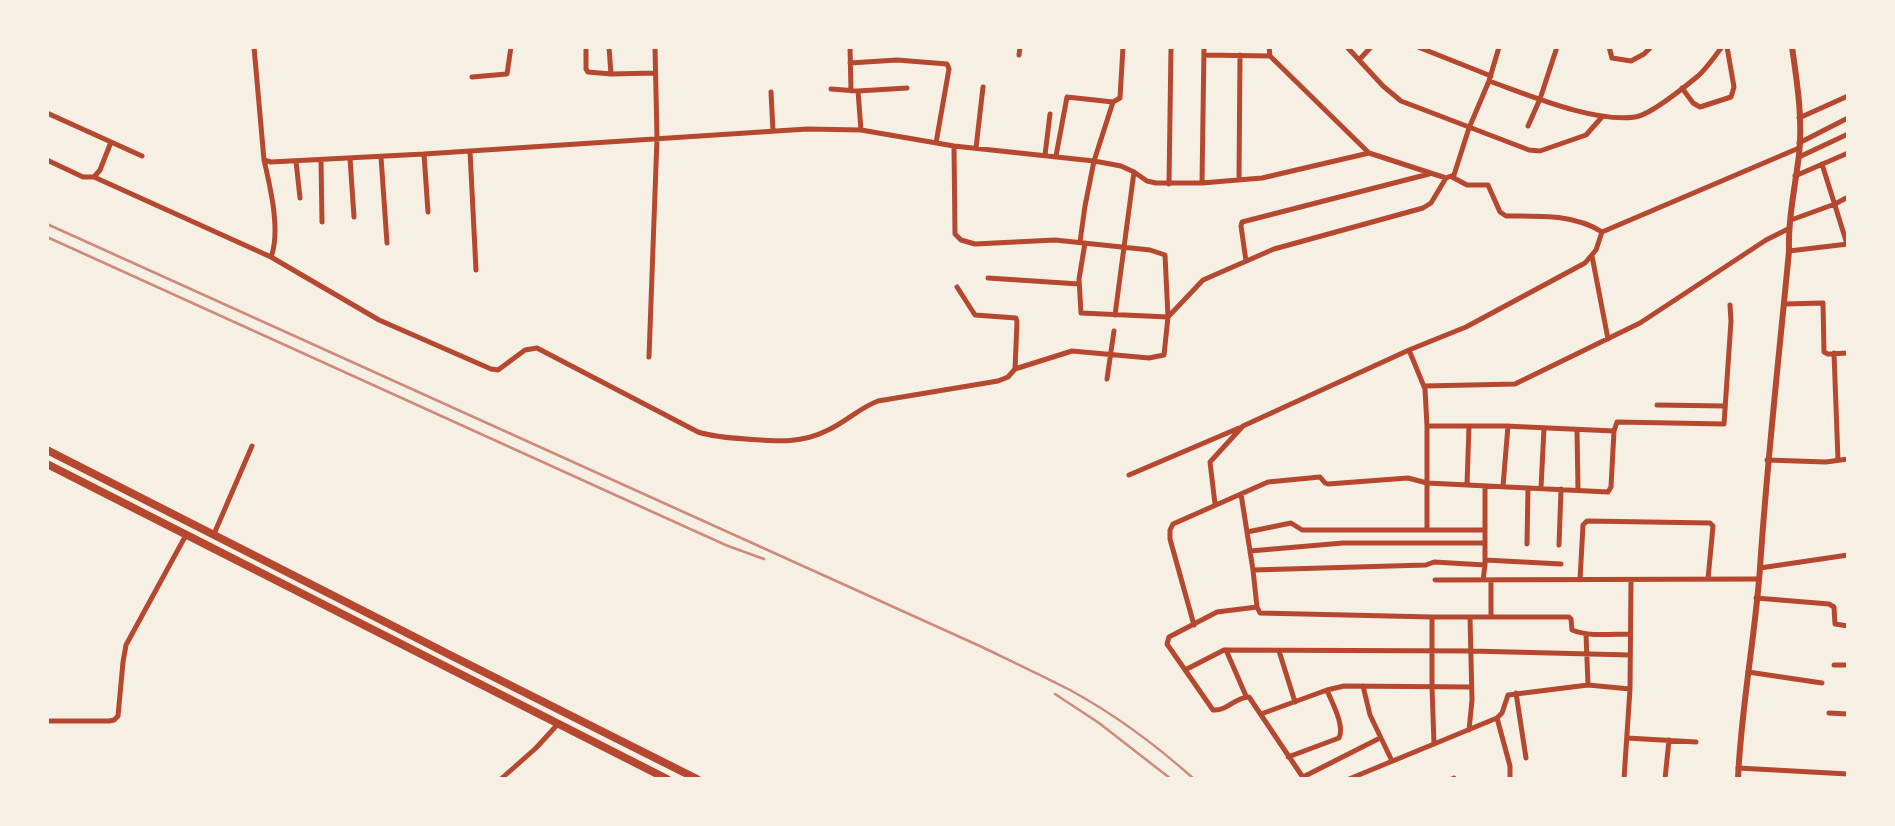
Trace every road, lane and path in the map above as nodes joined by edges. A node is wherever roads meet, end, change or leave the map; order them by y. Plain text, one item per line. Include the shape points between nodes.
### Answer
1 (254, 47) edge
2 (511, 47) edge
3 (586, 47) edge
4 (609, 47) edge
5 (649, 47) edge
6 (656, 47) edge
7 (850, 47) edge
8 (1020, 47) edge
9 (1123, 47) edge
10 (1171, 47) edge
11 (1204, 47) edge
12 (1269, 47) edge
13 (1347, 47) edge
14 (1371, 47) edge
15 (1418, 47) edge
16 (1499, 47) edge
17 (1557, 47) edge
18 (1609, 47) edge
19 (1651, 47) edge
20 (1724, 47) edge
21 (1792, 47) edge
22 (1019, 55) dead end
23 (1204, 55) junction
24 (1240, 55) junction
25 (1269, 56) junction
26 (1359, 60) junction
27 (850, 63) junction
28 (655, 73) junction
29 (611, 74) junction
30 (472, 77) dead end
31 (1490, 79) junction
32 (983, 87) dead end
33 (907, 88) dead end
34 (1682, 88) junction
35 (831, 89) dead end
36 (854, 91) junction
37 (771, 92) dead end
38 (1848, 96) edge
39 (1540, 99) junction
40 (1113, 102) junction
41 (47, 113) edge
42 (1050, 114) dead end
43 (1602, 117) junction
44 (1799, 118) junction
45 (1848, 118) edge
46 (1528, 126) dead end
47 (1469, 128) junction
48 (861, 130) junction
49 (773, 131) junction
50 (1848, 134) edge
51 (657, 138) junction
52 (110, 142) junction
53 (936, 143) junction
54 (954, 146) junction
55 (1799, 146) junction
56 (976, 148) junction
57 (470, 151) junction
58 (1369, 153) junction
59 (1848, 153) edge
60 (424, 154) junction
61 (1045, 155) junction
62 (142, 156) dead end
63 (1056, 156) junction
64 (381, 157) junction
65 (1799, 157) junction
66 (350, 158) junction
67 (47, 160) edge
68 (264, 160) junction
69 (321, 160) junction
70 (1094, 160) junction
71 (296, 161) junction
72 (1822, 164) junction
73 (1134, 172) junction
74 (1429, 174) junction
75 (1795, 176) junction
76 (94, 177) junction
77 (1449, 178) junction
78 (1239, 179) junction
79 (1202, 183) junction
80 (1169, 184) junction
81 (1848, 197) edge
82 (300, 198) dead end
83 (1835, 204) junction
84 (428, 212) dead end
85 (354, 217) dead end
86 (1791, 220) junction
87 (322, 222) dead end
88 (1845, 224) edge
89 (1788, 229) junction
90 (1602, 232) junction
91 (1083, 242) junction
92 (387, 243) dead end
93 (1848, 244) edge
94 (1125, 248) junction
95 (1789, 251) junction
96 (1592, 256) junction
97 (271, 257) junction
98 (1247, 261) junction
99 (476, 270) dead end
100 (988, 278) dead end
101 (1079, 284) junction
102 (957, 287) dead end
103 (1784, 304) junction
104 (1730, 305) dead end
105 (1115, 315) junction
106 (1168, 317) junction
107 (1114, 331) dead end
108 (1608, 339) junction
109 (1409, 350) junction
110 (1834, 353) junction
111 (1848, 353) edge
112 (1111, 355) junction
113 (649, 357) dead end
114 (1015, 369) junction
115 (1107, 379) dead end
116 (1424, 386) junction
117 (1657, 405) dead end
118 (1725, 406) junction
119 (1243, 426) junction
120 (1427, 426) junction
121 (1469, 426) junction
122 (1508, 426) junction
123 (1544, 428) junction
124 (1577, 430) junction
125 (1614, 431) junction
126 (252, 446) dead end
127 (47, 450) edge
128 (1848, 459) edge
129 (1768, 460) junction
130 (1838, 460) junction
131 (47, 464) edge
132 (1129, 475) dead end
133 (1427, 483) junction
134 (1467, 485) junction
135 (1485, 486) junction
136 (1503, 486) junction
137 (1528, 488) junction
138 (1541, 488) junction
139 (1561, 489) junction
140 (1578, 490) junction
141 (1241, 494) junction
142 (1215, 504) junction
143 (1427, 530) junction
144 (1485, 530) junction
145 (1247, 532) junction
146 (214, 534) junction
147 (186, 535) junction
148 (1485, 542) junction
149 (1527, 544) dead end
150 (1559, 545) dead end
151 (244, 549) junction
152 (1250, 551) junction
153 (1848, 555) edge
154 (237, 561) junction
155 (1485, 562) junction
156 (1562, 564) dead end
157 (1760, 568) junction
158 (1253, 570) junction
159 (1708, 579) junction
160 (1758, 579) junction
161 (1435, 580) dead end
162 (1483, 580) junction
163 (1492, 580) junction
164 (1580, 580) junction
165 (1631, 580) junction
166 (1756, 598) junction
167 (1257, 607) junction
168 (1433, 617) junction
169 (1470, 617) junction
170 (1492, 617) junction
171 (1194, 625) junction
172 (1848, 626) edge
173 (1586, 634) junction
174 (1630, 634) junction
175 (1226, 650) junction
176 (1279, 651) junction
177 (1471, 651) junction
178 (1432, 652) junction
179 (1587, 654) junction
180 (1630, 654) junction
181 (1834, 665) dead end
182 (1848, 666) edge
183 (1185, 670) junction
184 (1748, 672) junction
185 (1822, 683) dead end
186 (1588, 685) junction
187 (1363, 686) junction
188 (1432, 687) junction
189 (1470, 687) junction
190 (1630, 689) junction
191 (1327, 690) junction
192 (1516, 693) junction
193 (1246, 696) junction
194 (1295, 702) junction
195 (1829, 713) dead end
196 (1261, 714) junction
197 (1848, 714) edge
198 (1497, 719) junction
199 (47, 721) edge
200 (558, 724) junction
201 (1469, 730) junction
202 (1380, 738) junction
203 (1627, 738) junction
204 (1669, 740) junction
205 (1696, 742) dead end
206 (1434, 744) junction
207 (1288, 757) junction
208 (1526, 758) dead end
209 (1392, 761) junction
210 (1738, 768) junction
211 (1848, 774) edge
212 (1303, 778) edge
213 (501, 779) edge
214 (667, 779) edge
215 (697, 779) edge
216 (1349, 779) edge
217 (1510, 779) edge
218 (1624, 779) edge
219 (1665, 779) edge
220 (1738, 779) edge

1 - 68 street
2 - 30 street via 507,74
3 - 29 street via 587,72
4 - 29 street
5 - 6 street
6 - 28 street
7 - 27 street
8 - 22 street
9 - 40 street via 1120,98
10 - 80 street
11 - 23 street
12 - 25 street
13 - 26 street
14 - 26 street
15 - 31 street
16 - 31 street
17 - 39 street
18 - 19 street via 1612,58 1631,61
20 - 34 street
20 - 34 street via 1734,87 1731,97 1700,107
21 - 44 street
23 - 24 street
23 - 79 street
24 - 25 street
24 - 78 street
25 - 58 street
26 - 47 street via 1401,101
27 - 36 street
27 - 53 street via 947,64
28 - 29 street
28 - 51 street
31 - 39 street
31 - 47 street
32 - 56 street
33 - 36 street
34 - 43 street via 1643,115
35 - 36 street
36 - 48 street
37 - 49 street
38 - 44 street
39 - 43 street
39 - 46 street
40 - 63 street via 1067,97
40 - 70 street
41 - 52 street
42 - 61 street
43 - 47 street via 1586,135 1540,151
44 - 55 street
45 - 55 street
47 - 77 street via 1454,175
48 - 49 street
48 - 53 street
49 - 51 street
50 - 65 street
51 - 57 street
51 - 113 street
52 - 62 street
52 - 76 street
53 - 54 street
54 - 56 street
54 - 91 street via 958,238 975,244
55 - 65 street
55 - 90 street
56 - 61 street
57 - 60 street
57 - 99 street
58 - 74 street
58 - 78 street via 1262,178
59 - 72 street
60 - 64 street
60 - 84 street
61 - 63 street
63 - 70 street
64 - 66 street
64 - 92 street
65 - 75 street
66 - 69 street
66 - 85 street
67 - 76 street via 83,177
68 - 71 street
68 - 97 street via 273,211 275,246
69 - 71 street
69 - 87 street
70 - 73 street
70 - 91 street
71 - 82 street
72 - 75 street
72 - 83 street
73 - 80 street via 1151,183
73 - 94 street
74 - 77 street
74 - 98 street via 1242,222
75 - 86 street
76 - 97 street
77 - 90 street via 1488,186 1506,216 1573,219
77 - 98 street via 1423,208 1282,246
78 - 79 street
79 - 80 street
81 - 83 street
83 - 86 street
83 - 88 street
86 - 89 street
88 - 93 street
89 - 95 street
89 - 108 street
90 - 96 street
91 - 94 street
91 - 101 street
93 - 95 street
94 - 105 street
94 - 106 street via 1165,255
95 - 103 street
96 - 108 street
96 - 109 street via 1466,327
97 - 114 street via 379,320 491,369 498,370 525,350 537,348 698,432 718,437 801,440 829,430 878,401 998,381
98 - 106 street via 1202,280
100 - 101 street
101 - 105 street via 1081,313
102 - 114 street via 974,314 1016,318
103 - 110 street via 1823,303 1824,352
103 - 129 street
104 - 118 street
105 - 106 street
106 - 112 street via 1164,355
107 - 112 street
108 - 116 street via 1515,384
109 - 116 street
109 - 119 street
110 - 111 street
110 - 130 street
112 - 114 street via 1066,352
112 - 115 street
116 - 120 street
117 - 118 street
118 - 125 street via 1724,424 1617,422
119 - 132 street
119 - 142 street via 1210,462
120 - 121 street
120 - 133 street
121 - 122 street
121 - 134 street
122 - 123 street
122 - 136 street
123 - 124 street
123 - 138 street
124 - 125 street
124 - 140 street
125 - 140 street via 1609,491
126 - 146 street
127 - 146 highway
128 - 130 street
129 - 130 street
129 - 157 street
131 - 147 highway
133 - 134 street
133 - 141 street via 1408,478 1328,484 1320,477 1272,481
133 - 143 street
134 - 135 street
135 - 136 street
135 - 144 street
136 - 137 street
137 - 138 street
137 - 149 street
138 - 139 street
139 - 140 street
139 - 150 street
141 - 142 street
141 - 145 street
142 - 171 street via 1173,524 1170,530
143 - 144 street
143 - 145 street via 1302,530 1291,523
144 - 148 street
145 - 152 street
146 - 151 highway
147 - 154 highway
147 - 199 street via 126,645 118,716 108,721
148 - 152 street via 1343,542
148 - 155 street
151 - 154 highway
151 - 215 highway
152 - 158 street
153 - 157 street
154 - 200 highway
155 - 156 street
155 - 158 street
155 - 162 street
157 - 160 street
158 - 167 street
159 - 160 street
159 - 164 street via 1710,523 1587,521 1583,525
159 - 165 street
160 - 166 street
161 - 162 street
162 - 163 street
163 - 164 street
163 - 170 street
164 - 165 street
165 - 174 street
166 - 172 street via 1829,604 1834,607 1835,624
166 - 184 street
167 - 168 street via 1262,613
167 - 171 street via 1221,611
168 - 169 street
168 - 178 street
169 - 170 street
169 - 177 street
170 - 173 street via 1569,617 1573,631
171 - 183 street via 1166,641
173 - 174 street
173 - 179 street
174 - 180 street
175 - 176 street
175 - 183 street
175 - 193 street
176 - 178 street
176 - 194 street
177 - 178 street
177 - 179 street
177 - 189 street
178 - 188 street
179 - 180 street
179 - 186 street
180 - 190 street
181 - 182 street
183 - 193 street via 1213,709 1224,709
184 - 185 street
184 - 210 street
186 - 190 street
186 - 192 street
187 - 188 street
187 - 191 street
187 - 202 street
188 - 189 street
188 - 206 street
189 - 201 street
190 - 203 street
191 - 194 street
191 - 207 street via 1340,736
192 - 198 street via 1507,696
192 - 208 street
193 - 196 street
194 - 196 street
195 - 197 street
196 - 207 street
198 - 201 street
198 - 217 street
200 - 213 street
200 - 214 highway
201 - 206 street
202 - 209 street
202 - 212 street
203 - 204 street
203 - 218 street
204 - 205 street
204 - 219 street
206 - 209 street
207 - 212 street
209 - 216 street
210 - 211 street
210 - 220 street

